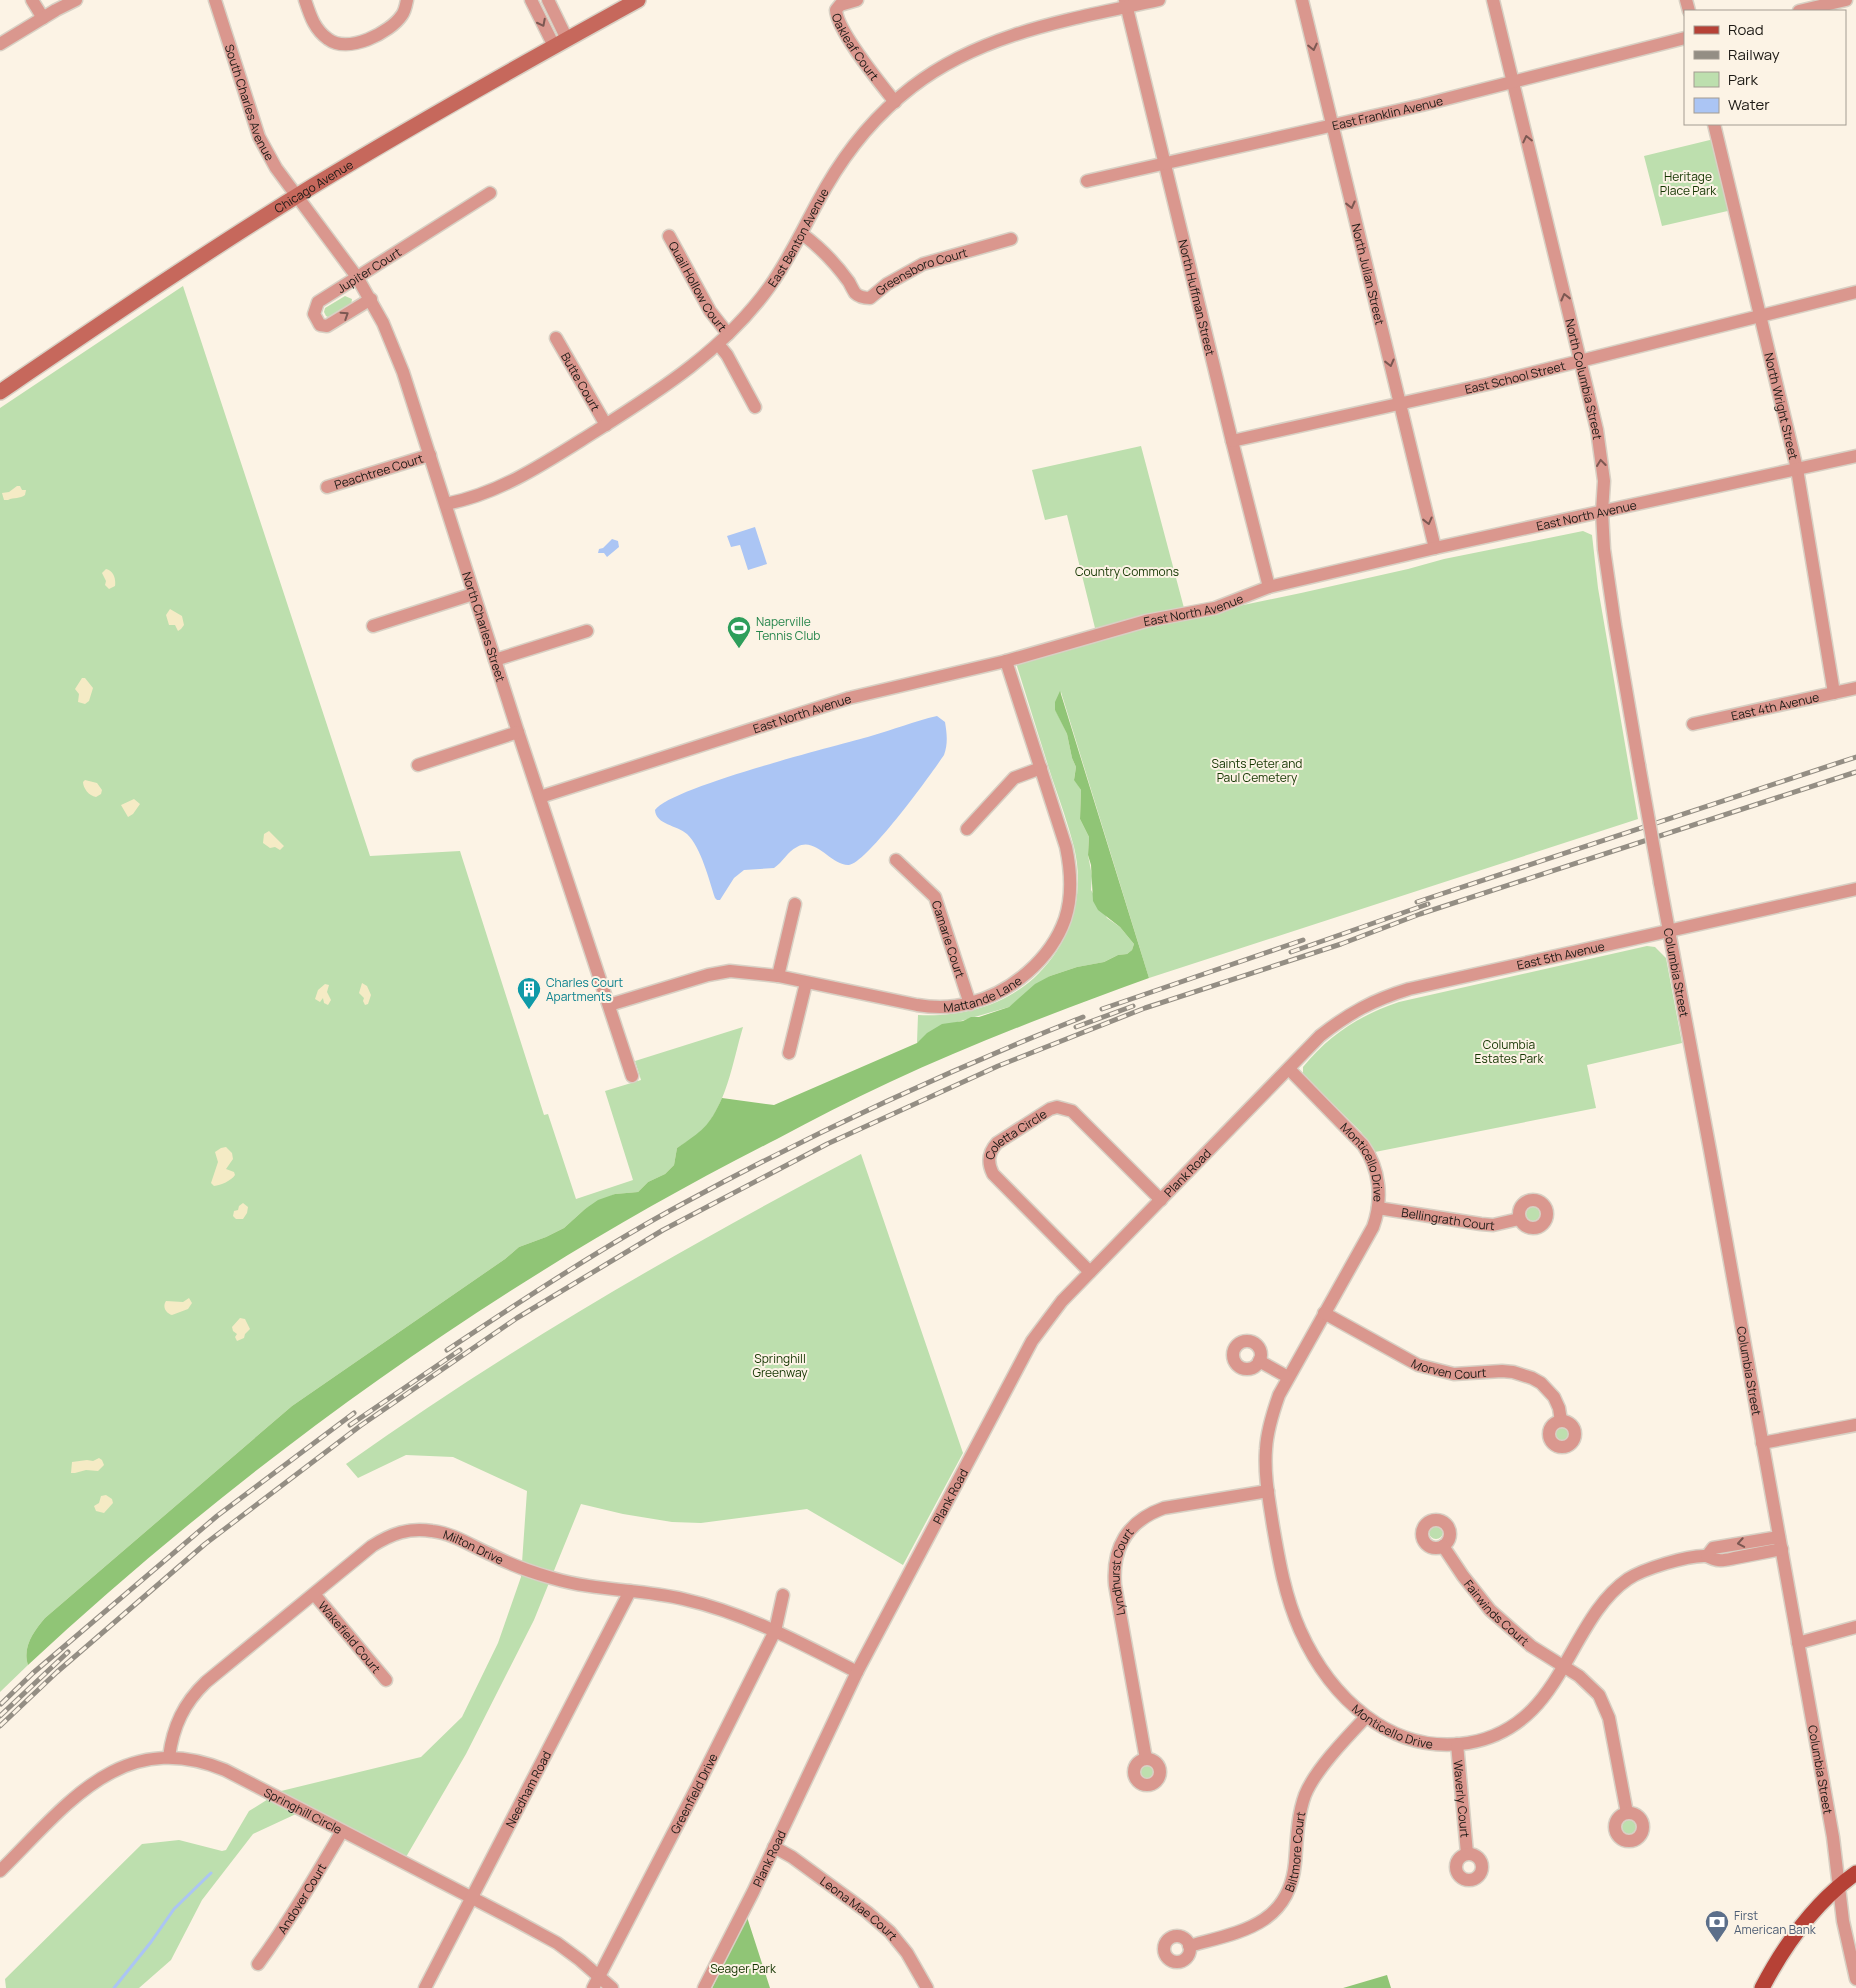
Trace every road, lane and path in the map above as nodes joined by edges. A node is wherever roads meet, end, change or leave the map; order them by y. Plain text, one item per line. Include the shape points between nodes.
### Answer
1 (32, 0) edge
2 (76, 0) edge
3 (215, 0) edge
4 (305, 0) edge
5 (407, 0) edge
6 (531, 0) edge
7 (548, 0) edge
8 (638, 0) edge
9 (857, 0) edge
10 (1159, 0) edge
11 (1302, 0) edge
12 (1493, 0) edge
13 (1846, 0) edge
14 (1126, 3) edge
15 (1803, 10) edge
16 (43, 18) junction
17 (1684, 38) edge
18 (560, 43) junction
19 (0, 44) edge
20 (1513, 82) junction
21 (894, 102) junction
22 (1714, 125) edge
23 (1332, 126) junction
24 (1164, 164) junction
25 (1087, 181) dead end
26 (490, 193) dead end
27 (298, 196) junction
28 (802, 234) junction
29 (669, 236) dead end
30 (1011, 239) dead end
31 (357, 277) junction
32 (1856, 292) edge
33 (371, 299) junction
34 (1760, 316) junction
35 (728, 334) junction
36 (556, 338) dead end
37 (718, 344) junction
38 (1581, 361) junction
39 (0, 392) edge
40 (1400, 405) junction
41 (755, 407) dead end
42 (606, 425) junction
43 (1232, 441) junction
44 (430, 455) junction
45 (1856, 456) edge
46 (1797, 469) junction
47 (327, 487) dead end
48 (446, 504) junction
49 (1602, 512) junction
50 (1435, 548) junction
51 (1269, 588) junction
52 (473, 594) junction
53 (373, 626) dead end
54 (587, 631) dead end
55 (495, 660) junction
56 (1006, 661) junction
57 (1856, 688) edge
58 (1834, 692) junction
59 (1693, 724) dead end
60 (518, 732) junction
61 (418, 765) dead end
62 (1639, 765) joint
63 (1041, 768) junction
64 (540, 797) junction
65 (967, 829) dead end
66 (896, 860) dead end
67 (1856, 889) edge
68 (795, 904) dead end
69 (1669, 932) junction
70 (778, 976) junction
71 (806, 982) junction
72 (970, 1004) junction
73 (609, 1005) junction
74 (789, 1053) dead end
75 (1289, 1069) junction
76 (632, 1076) dead end
77 (1161, 1200) junction
78 (1378, 1208) junction
79 (1519, 1219) dead end
80 (1090, 1272) junction
81 (1324, 1313) junction
82 (1259, 1361) dead end
83 (1288, 1377) junction
84 (1561, 1421) dead end
85 (1856, 1425) edge
86 (1762, 1443) junction
87 (1268, 1491) junction
88 (1781, 1543) junction
89 (1443, 1546) dead end
90 (630, 1591) junction
91 (314, 1594) junction
92 (783, 1595) dead end
93 (1856, 1627) edge
94 (775, 1631) junction
95 (1798, 1643) junction
96 (1564, 1666) junction
97 (857, 1672) junction
98 (386, 1680) dead end
99 (1366, 1717) junction
100 (1457, 1744) junction
101 (168, 1757) junction
102 (1146, 1759) dead end
103 (1627, 1813) dead end
104 (342, 1831) junction
105 (774, 1847) junction
106 (1468, 1853) dead end
107 (0, 1872) edge
108 (1856, 1873) edge
109 (1840, 1886) junction
110 (472, 1898) junction
111 (1190, 1946) dead end
112 (258, 1964) dead end
113 (599, 1976) junction
114 (1856, 1979) edge
115 (425, 1988) edge
116 (593, 1988) edge
117 (612, 1988) edge
118 (704, 1988) edge
119 (927, 1988) edge
120 (1762, 1988) edge

1 - 16 street
2 - 16 street
3 - 27 street, South Charles Avenue via 259,137 276,168
4 - 5 street via 318,30 330,41 348,44 361,42 394,24 404,14
6 -> 18 street
7 - 18 street
8 - 18 main road, Chicago Avenue
9 - 21 street, Oakleaf Court via 840,5 836,18
10 - 14 street, East Benton Avenue
11 -> 23 street, North Julian Street
12 - 20 street, North Columbia Street
13 - 15 street
14 - 21 street, East Benton Avenue via 997,40 952,60
14 - 24 street, North Huffman Street
16 - 19 street
17 - 20 street, East Franklin Avenue
18 - 27 main road, Chicago Avenue
20 - 23 street, East Franklin Avenue
38 -> 20 street, North Columbia Street
21 - 28 street, East Benton Avenue via 869,126 848,154 826,187
22 - 34 street, North Wright Street
23 - 24 street, East Franklin Avenue
23 -> 40 street, North Julian Street
24 - 25 street, East Franklin Avenue
24 - 43 street, North Huffman Street
26 - 31 street, Jupiter Court
27 - 31 street, North Charles Street
27 - 39 main road, Chicago Avenue via 155,287
28 - 30 street, Greensboro Court via 826,255 855,292 870,298 887,284 924,264
28 - 35 street, East Benton Avenue via 771,285
29 - 35 street, Quail Hollow Court via 710,310
31 - 33 street, North Charles Street
31 -> 33 street, Jupiter Court via 318,302 314,314 316,320 327,326
32 - 34 street, East School Street
33 - 44 street, North Charles Street via 403,372
34 - 38 street, East School Street
34 - 46 street, North Wright Street
35 - 37 street, East Benton Avenue
36 - 42 street, Butte Court
37 - 41 street, Quail Hollow Court via 728,355
37 - 42 street, East Benton Avenue via 690,368
38 - 40 street, East School Street
49 -> 38 street, North Columbia Street via 1604,481 1597,430
40 - 43 street, East School Street
40 -> 50 street, North Julian Street
42 - 48 street, East Benton Avenue via 512,482
43 - 51 street, North Huffman Street
44 - 47 street, Peachtree Court
44 - 48 street, North Charles Street
45 - 46 street, East North Avenue
46 - 49 street, East North Avenue
46 - 58 street, North Wright Street
48 - 52 street, North Charles Street
49 - 50 street, East North Avenue
49 - 62 street, North Columbia Street via 1615,625
50 - 51 street, East North Avenue
51 - 56 street, East North Avenue via 1216,608 1146,621
52 - 53 street
52 - 55 street, North Charles Street
54 - 55 street
55 - 60 street, North Charles Street
56 - 63 street, Mattande Lane
56 - 64 street, East North Avenue via 849,698
57 - 58 street, East 4th Avenue
58 - 59 street, East 4th Avenue
60 - 61 street
60 - 64 street, North Charles Street
62 - 69 street, Columbia Street, bridge
63 - 65 street via 1014,778
63 - 72 street, Mattande Lane via 1069,862 1071,885 1064,920 1051,947 1031,968 1001,991
64 - 73 street, North Charles Street
66 - 72 street, Camarie Court via 935,897
67 - 69 street, East 5th Avenue
68 - 70 street
69 - 75 street, East 5th Avenue via 1409,989 1376,1000 1320,1036
69 - 86 street, Columbia Street
70 - 71 street, Mattande Lane
70 - 73 street, Mattande Lane via 730,971
71 - 72 street, Mattande Lane via 917,1006 938,1008
71 - 74 street
73 - 76 street, North Charles Street
75 - 77 street, Plank Road
75 - 78 street, Monticello Drive via 1368,1151 1377,1177
77 - 80 street, Plank Road
77 - 80 street, Coletta Circle via 1072,1111 1050,1108 997,1143 989,1157 993,1174
78 - 79 street, Bellingrath Court via 1493,1225
78 - 81 street, Monticello Drive via 1367,1238
80 - 97 street, Plank Road via 1050,1315 1032,1341
81 - 83 street, Monticello Drive
81 - 84 street, Morven Court via 1418,1365 1454,1374 1502,1371 1532,1378 1554,1397
82 - 83 street
83 - 87 street, Monticello Drive via 1268,1431 1265,1457
85 - 86 street
86 - 88 street, Columbia Street
87 - 99 street, Monticello Drive via 1283,1582 1296,1622 1324,1672
87 - 102 street, Lyndhurst Court via 1153,1512 1134,1525 1119,1547 1115,1586
88 - 95 street, Columbia Street
88 - 96 street, Monticello Drive via 1717,1561 1707,1556 1649,1568 1622,1583 1599,1608
89 - 96 street, Fairwinds Court via 1490,1610 1531,1646
90 - 91 street, Milton Drive via 554,1579 504,1561 442,1532 407,1530 384,1539
90 - 94 street, Milton Drive via 681,1598 718,1608
90 - 110 street, Needham Road
91 - 98 street, Wakefield Court
91 - 101 street, Milton Drive via 193,1694 173,1732
92 - 94 street, Greenfield Drive
93 - 95 street
94 - 97 street, Milton Drive
94 - 113 street, Greenfield Drive
95 - 109 street, Columbia Street
96 - 100 street, Monticello Drive via 1540,1702 1524,1718 1489,1738
96 - 103 street, Fairwinds Court via 1587,1683 1603,1703
97 - 105 street, Plank Road
99 - 100 street, Monticello Drive via 1385,1730 1409,1740
99 - 111 street, Biltmore Court via 1321,1769 1306,1794 1292,1878 1286,1895 1275,1910 1249,1928
100 - 106 street, Waverly Court
101 - 104 street, Springhill Circle via 204,1762 226,1770
101 - 107 street, Springhill Circle via 127,1765 98,1779 71,1801
104 - 110 street, Springhill Circle
104 - 112 street, Andover Court via 290,1919
105 - 118 street, Plank Road
105 - 119 street, Leona Mae Court via 792,1857 890,1932 907,1953
108 - 109 main road
109 - 114 street, Columbia Street via 1844,1926
109 - 120 main road via 1794,1934
110 - 113 street, Springhill Circle via 557,1943
110 - 115 street, Needham Road
113 - 116 street, Greenfield Drive
113 - 117 street, Springhill Circle

